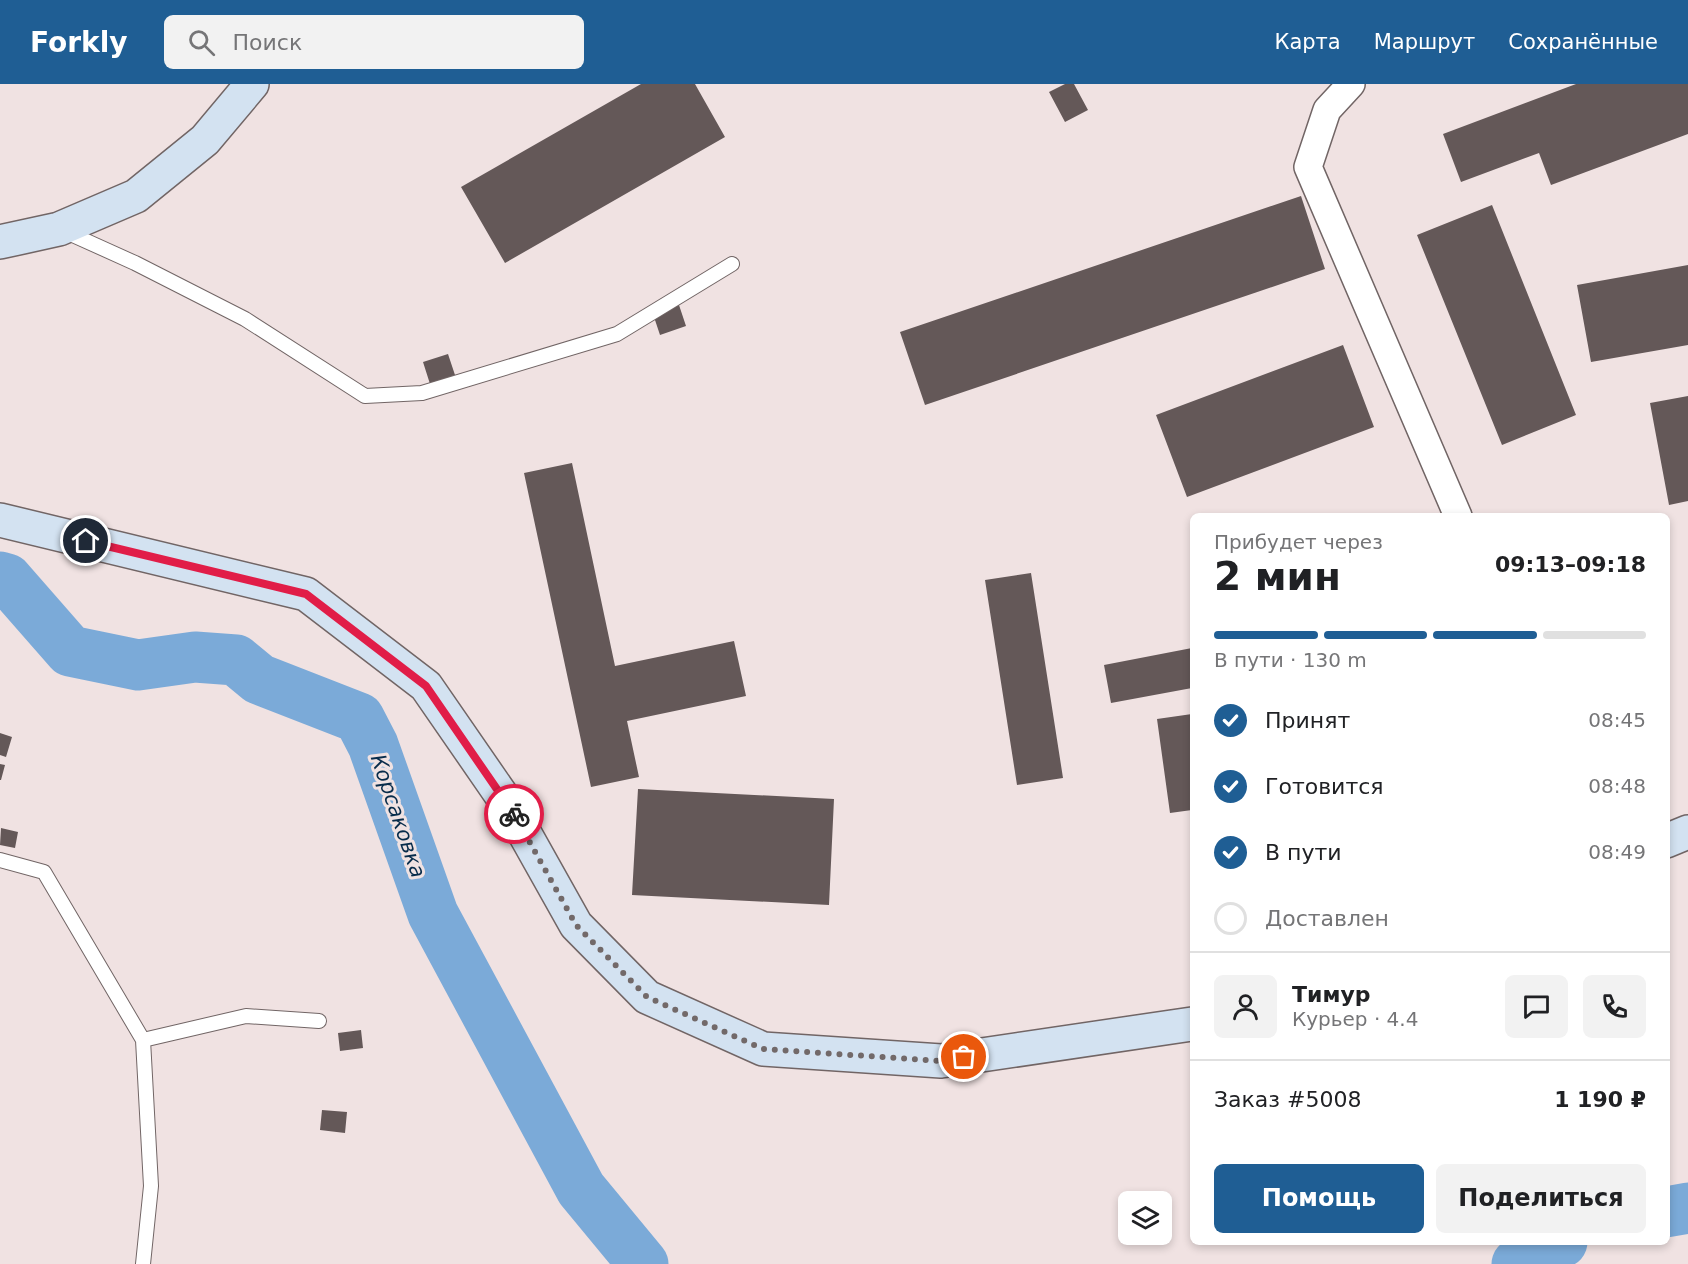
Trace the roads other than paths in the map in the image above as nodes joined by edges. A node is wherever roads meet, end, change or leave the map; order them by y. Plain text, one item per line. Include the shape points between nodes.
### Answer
1 (252, 84) edge
2 (1351, 84) edge
3 (59, 229) junction
4 (0, 242) edge
5 (732, 264) dead end
6 (1457, 513) edge
7 (0, 520) edge
8 (1688, 832) edge
9 (1670, 839) edge
10 (0, 860) edge
11 (319, 1021) dead end
12 (1190, 1024) edge
13 (143, 1040) junction
14 (143, 1264) edge

1 - 3 street via 205,140 136,195
2 - 6 street via 1327,110 1308,167
3 - 4 street
3 - 5 lane via 135,262 245,320 365,396 422,393 617,334
7 - 12 street via 306,594 426,686 511,808 576,925 647,997 763,1049 941,1061
8 - 9 street
10 - 13 lane via 44,872
11 - 13 lane via 246,1016
13 - 14 lane via 151,1186

